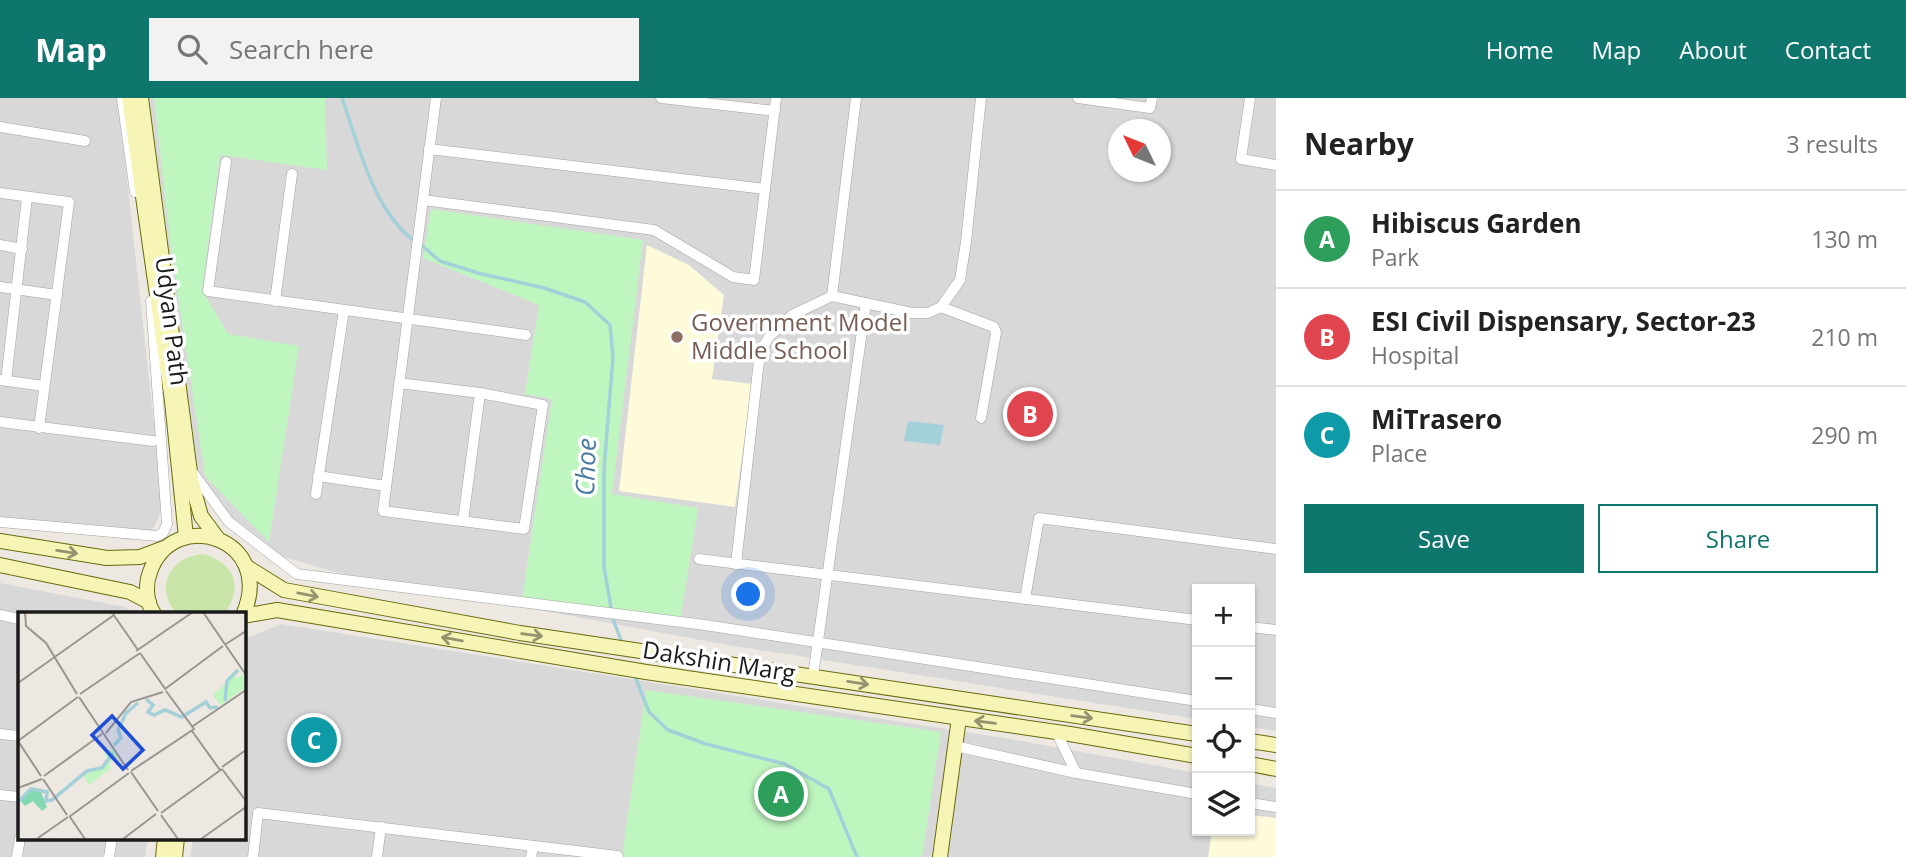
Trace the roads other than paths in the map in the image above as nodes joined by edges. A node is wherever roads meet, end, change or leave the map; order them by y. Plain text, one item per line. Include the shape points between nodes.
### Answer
1 (122, 98) edge
2 (129, 98) edge
3 (141, 98) edge
4 (436, 98) edge
5 (661, 98) edge
6 (776, 98) edge
7 (856, 98) edge
8 (981, 98) edge
9 (1078, 98) edge
10 (1152, 98) edge
11 (1250, 98) edge
12 (700, 100) edge
13 (775, 111) junction
14 (0, 127) edge
15 (85, 141) dead end
16 (429, 149) junction
17 (226, 162) dead end
18 (1276, 165) edge
19 (292, 174) dead end
20 (765, 189) junction
21 (0, 193) edge
22 (27, 197) junction
23 (423, 200) junction
24 (0, 245) edge
25 (22, 249) junction
26 (0, 287) edge
27 (18, 290) junction
28 (57, 295) junction
29 (832, 296) junction
30 (275, 301) junction
31 (866, 303) junction
32 (941, 307) junction
33 (344, 310) junction
34 (407, 319) junction
35 (0, 332) edge
36 (13, 334) junction
37 (526, 335) dead end
38 (3, 380) edge
39 (399, 383) junction
40 (44, 386) junction
41 (480, 393) junction
42 (981, 418) dead end
43 (0, 422) edge
44 (38, 428) junction
45 (153, 441) dead end
46 (190, 470) junction
47 (318, 476) junction
48 (386, 486) junction
49 (316, 494) dead end
50 (463, 521) junction
51 (0, 522) edge
52 (186, 537) junction
53 (218, 539) junction
54 (0, 541) edge
55 (166, 547) junction
56 (1276, 550) edge
57 (699, 559) dead end
58 (736, 564) junction
59 (0, 565) edge
60 (247, 567) junction
61 (828, 577) junction
62 (1026, 599) junction
63 (152, 608) edge
64 (244, 612) edge
65 (0, 615) edge
66 (245, 615) edge
67 (18, 619) edge
68 (1192, 619) edge
69 (1255, 628) edge
70 (1276, 630) edge
71 (818, 643) junction
72 (813, 677) junction
73 (1192, 700) edge
74 (1255, 710) edge
75 (1276, 713) edge
76 (959, 718) junction
77 (1057, 733) junction
78 (1192, 733) edge
79 (0, 734) edge
80 (18, 736) edge
81 (1255, 742) edge
82 (1276, 745) edge
83 (955, 746) junction
84 (1192, 755) edge
85 (1255, 765) edge
86 (1276, 769) edge
87 (1076, 773) junction
88 (1192, 793) edge
89 (0, 795) edge
90 (18, 797) edge
91 (1255, 804) edge
92 (1276, 807) edge
93 (381, 827) junction
94 (532, 852) edge
95 (618, 856) edge
96 (253, 857) edge
97 (377, 857) edge
98 (940, 857) edge

1 - 51 street via 151,292 167,524 157,537
2 - 52 main road, Udyan Path via 172,401
3 - 46 main road, Udyan Path
4 - 16 street
5 - 12 street
6 - 13 street
7 - 29 street
8 - 32 street via 960,280
9 - 10 street via 1150,108
11 - 18 street via 1241,159
12 - 13 street
13 - 20 street
14 - 15 street
16 - 20 street
16 - 23 street
17 - 30 street via 208,291
19 - 30 street
20 - 23 street via 754,280 733,276 654,230
21 - 22 street
22 - 25 street
22 - 28 street via 69,202
23 - 34 street
24 - 25 street
25 - 27 street
26 - 27 street
27 - 28 street
27 - 36 street
28 - 40 street
29 - 31 street
29 - 58 street via 792,315 760,352
30 - 33 street
31 - 32 street via 912,313
31 - 61 street
32 - 42 street via 995,327
33 - 34 street
33 - 47 street
34 - 37 street
34 - 39 street
35 - 36 street
36 - 38 street
38 - 40 street
39 - 41 street
39 - 48 street
40 - 44 street
41 - 50 street
41 - 50 street via 543,405 524,529
43 - 44 street
44 - 45 street
46 - 53 main road, Udyan Path via 201,516
46 - 71 street via 229,522 297,574
47 - 48 street
47 - 49 street
48 - 50 street via 383,511
52 - 53 main road
52 - 55 main road
53 - 60 main road, Udyan Path via 235,550
54 -> 55 main road via 107,558 140,557
55 - 63 main road via 148,575
56 - 62 street via 1039,519
57 - 58 street
58 - 61 street
59 - 63 main road via 130,592
60 - 64 main road via 251,584
60 -> 72 main road, Dakshin Marg via 284,590 520,633
61 - 62 street
61 - 71 street
62 - 68 street
65 - 67 street
76 -> 66 main road, Dakshin Marg via 646,672 277,610
69 - 70 street
71 - 72 street
71 - 73 street
72 -> 78 main road, Dakshin Marg
74 - 75 street
77 -> 76 main road, Dakshin Marg
76 - 83 main road
77 - 84 main road, Dakshin Marg
77 - 87 street
79 - 80 street
81 - 82 main road
83 - 87 street
83 - 98 main road
85 - 86 main road
87 - 88 street
89 - 90 street
91 - 92 street
93 - 94 street
93 - 96 street via 258,813
93 - 97 street
94 - 95 street

